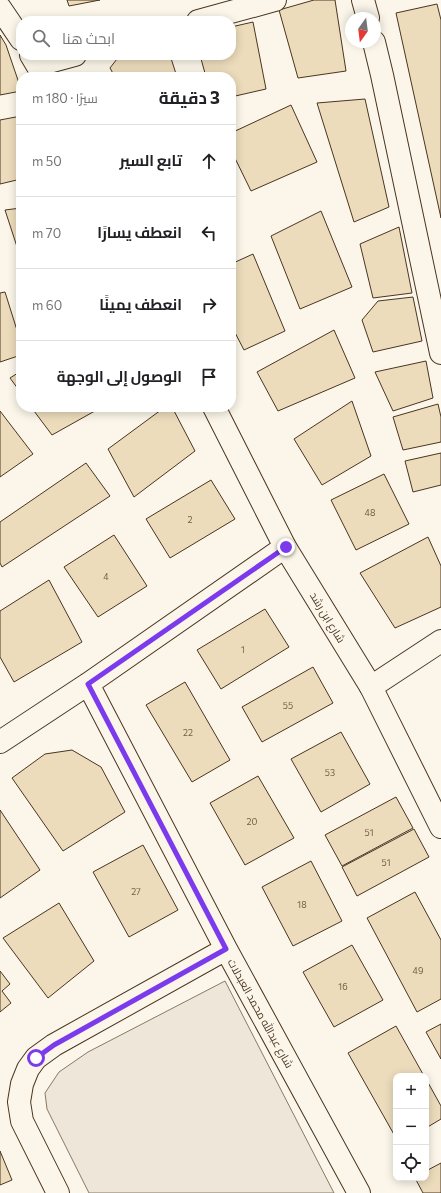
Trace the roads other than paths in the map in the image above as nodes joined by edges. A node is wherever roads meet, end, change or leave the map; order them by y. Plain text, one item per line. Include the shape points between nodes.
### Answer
1 (275, 0) edge
2 (363, 0) edge
3 (0, 8) edge
4 (366, 12) edge
5 (216, 16) edge
6 (16, 32) edge
7 (375, 48) edge
8 (58, 60) edge
9 (37, 66) edge
10 (441, 353) edge
11 (217, 412) edge
12 (286, 547) junction
13 (441, 641) edge
14 (88, 684) junction
15 (371, 687) junction
16 (0, 742) edge
17 (441, 827) edge
18 (226, 949) junction
19 (58, 1193) edge
20 (359, 1193) edge

1 - 5 street
2 - 4 street
3 - 6 street
7 - 10 street
8 - 9 street
11 - 12 street, شارع ابن رشد
12 - 14 street
12 - 15 street, شارع ابن رشد
13 - 15 street
14 - 16 street
14 - 18 street, شارع عبدالله محمد العبدلات
15 - 17 street, شارع ابن رشد
18 - 19 street via 54,1045 36,1058 28,1069 19,1102 22,1121
18 - 20 street, شارع عبدالله محمد العبدلات

